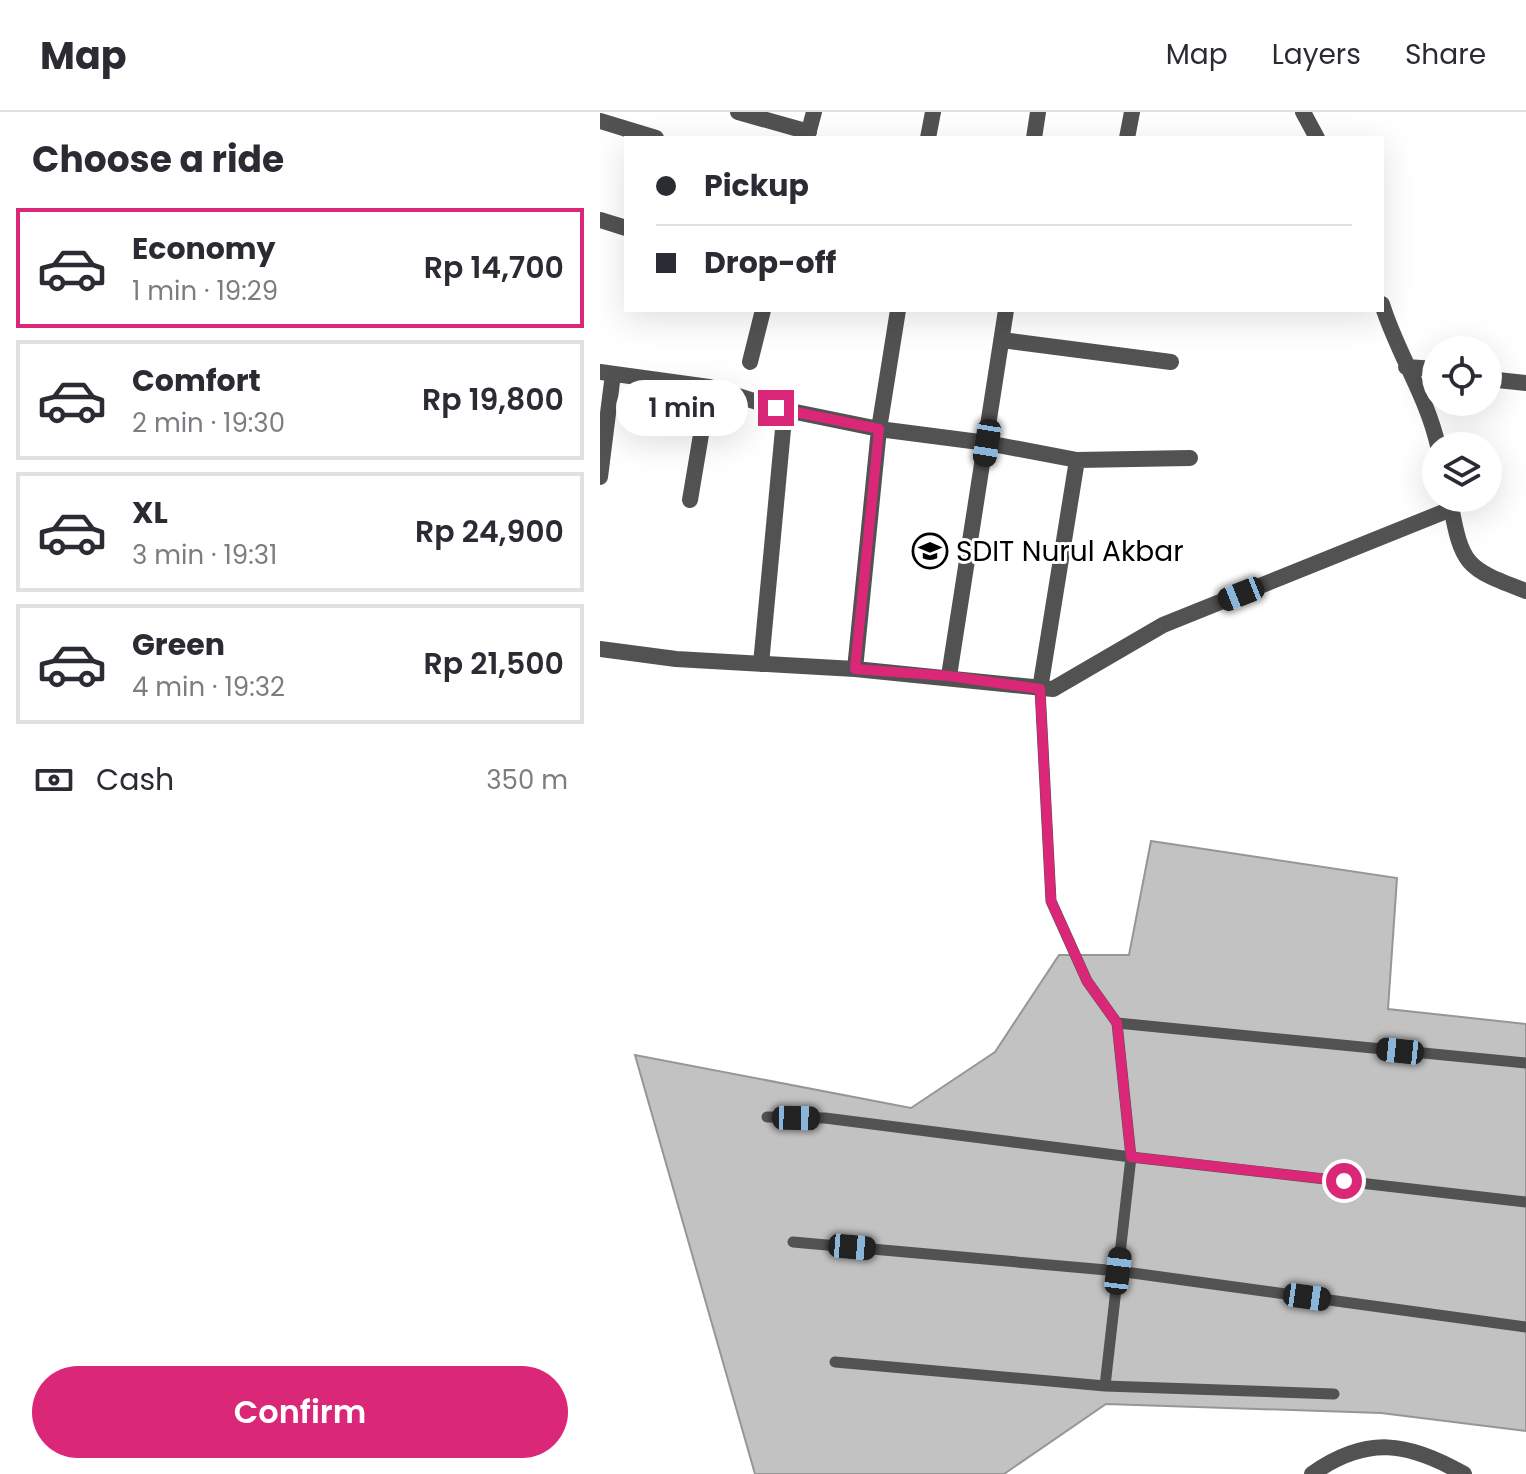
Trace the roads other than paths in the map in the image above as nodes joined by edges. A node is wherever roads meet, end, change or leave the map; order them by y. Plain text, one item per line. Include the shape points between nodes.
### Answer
1 (738, 112) edge
2 (814, 112) edge
3 (933, 112) edge
4 (1038, 112) edge
5 (1132, 112) edge
6 (1303, 112) edge
7 (600, 121) edge
8 (808, 135) edge
9 (649, 136) edge
10 (928, 136) edge
11 (1034, 136) edge
12 (1127, 136) edge
13 (1316, 136) edge
14 (600, 220) edge
15 (624, 227) edge
16 (1384, 309) edge
17 (762, 312) edge
18 (898, 312) edge
19 (1006, 312) edge
20 (1002, 340) junction
21 (750, 362) dead end
22 (1171, 362) dead end
23 (1406, 367) junction
24 (1422, 368) edge
25 (606, 373) edge
26 (1502, 380) edge
27 (1526, 383) edge
28 (709, 387) junction
29 (785, 408) junction
30 (879, 429) junction
31 (1435, 432) edge
32 (987, 443) junction
33 (1190, 458) dead end
34 (1077, 460) junction
35 (600, 477) edge
36 (690, 500) dead end
37 (1429, 512) edge
38 (1453, 512) edge
39 (1526, 591) edge
40 (600, 649) edge
41 (761, 664) junction
42 (855, 669) junction
43 (949, 676) junction
44 (1040, 689) junction
45 (1117, 1023) junction
46 (1526, 1063) edge
47 (767, 1117) dead end
48 (1131, 1157) junction
49 (1526, 1202) edge
50 (793, 1242) dead end
51 (1118, 1271) junction
52 (1526, 1327) edge
53 (835, 1362) dead end
54 (1105, 1386) junction
55 (1334, 1394) dead end
56 (1312, 1474) edge
57 (1464, 1474) edge

1 - 8 street
2 - 8 street
3 - 10 street
4 - 11 street
5 - 12 street
6 - 13 street
7 - 9 street
14 - 15 street
16 - 23 street
17 - 21 street
18 - 30 street
19 - 20 street
20 - 22 street
20 - 32 street
23 - 24 street
23 - 31 street
25 - 28 street
25 - 35 street
26 - 27 street
28 - 29 street
28 - 36 street
29 - 30 street
29 - 41 street
30 - 32 street
30 - 42 street
32 - 34 street
32 - 43 street
33 - 34 street
34 - 44 street
37 - 44 street via 1163,625 1062,686
38 - 39 street via 1466,560 1483,575
40 - 41 street
41 - 42 street
42 - 43 street
43 - 44 street
44 - 45 lane via 1051,901 1087,981
45 - 46 lane
45 - 48 lane
47 - 48 lane via 825,1118
48 - 49 lane
48 - 51 lane
50 - 51 lane
51 - 52 lane
51 - 54 lane
53 - 54 lane
54 - 55 lane
56 - 57 street via 1334,1458 1396,1447 1432,1456

